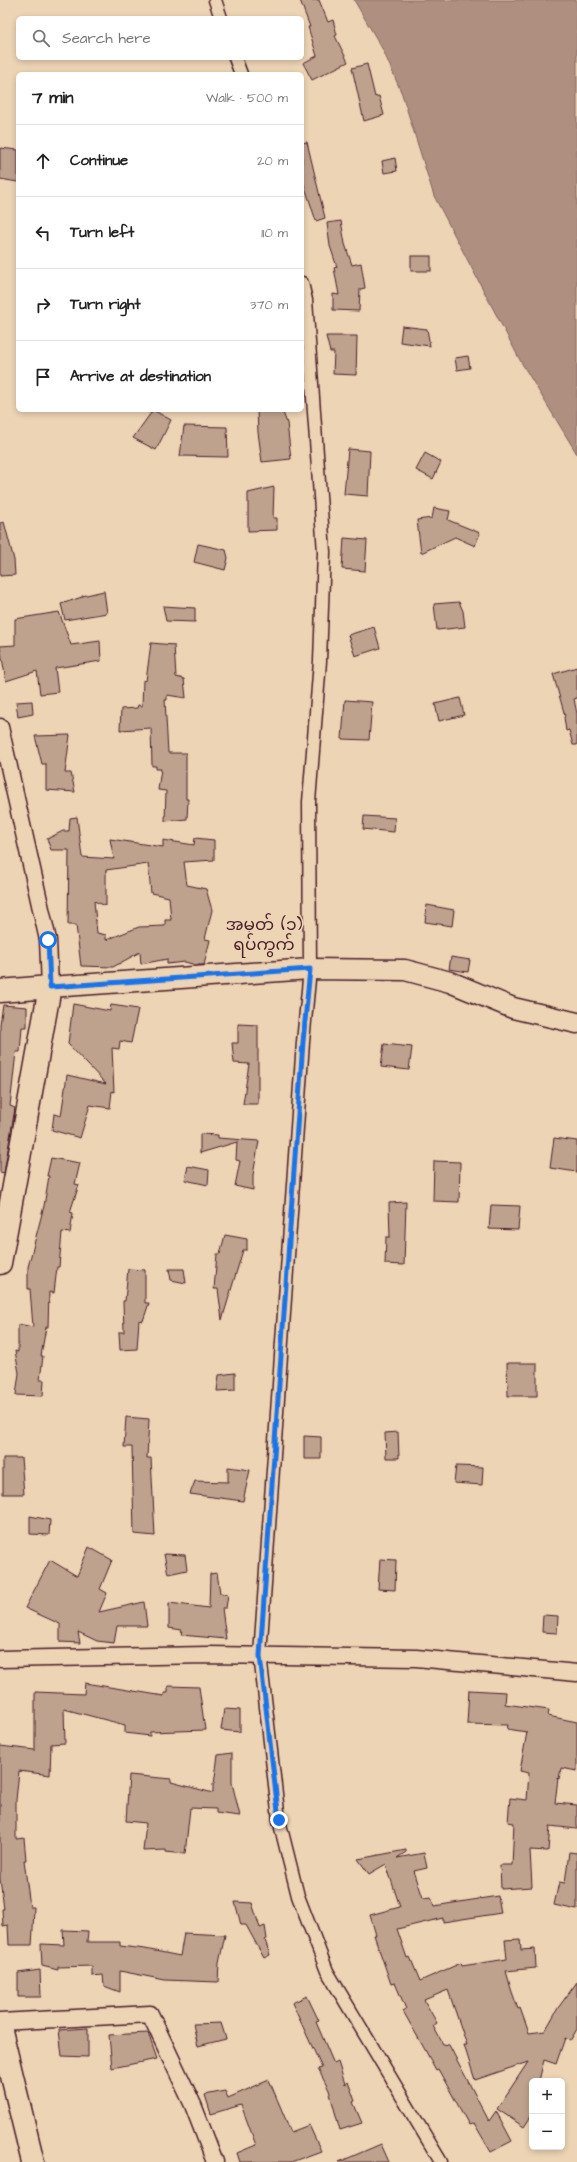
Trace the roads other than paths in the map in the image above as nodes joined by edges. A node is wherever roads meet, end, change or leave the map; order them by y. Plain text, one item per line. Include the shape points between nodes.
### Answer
1 (214, 0) edge
2 (220, 16) edge
3 (236, 60) edge
4 (240, 72) edge
5 (304, 293) edge
6 (0, 727) edge
7 (310, 969) junction
8 (50, 987) junction
9 (0, 991) edge
10 (577, 1024) edge
11 (0, 1263) edge
12 (260, 1656) junction
13 (0, 1659) edge
14 (577, 1673) edge
15 (0, 2022) edge
16 (0, 2027) edge
17 (32, 2162) edge
18 (215, 2162) edge
19 (441, 2162) edge

1 - 2 street
3 - 4 street
5 - 7 street via 324,552 320,661 310,802
6 - 8 street via 48,940
7 - 8 street
7 - 10 street via 405,970 450,982 513,1008
7 - 12 street
8 - 9 main road
8 - 11 main road
12 - 13 street
12 - 14 street via 416,1658
12 - 19 street via 279,1820 298,1896 327,1971
15 - 18 street via 150,2014 193,2104
16 - 17 main road

